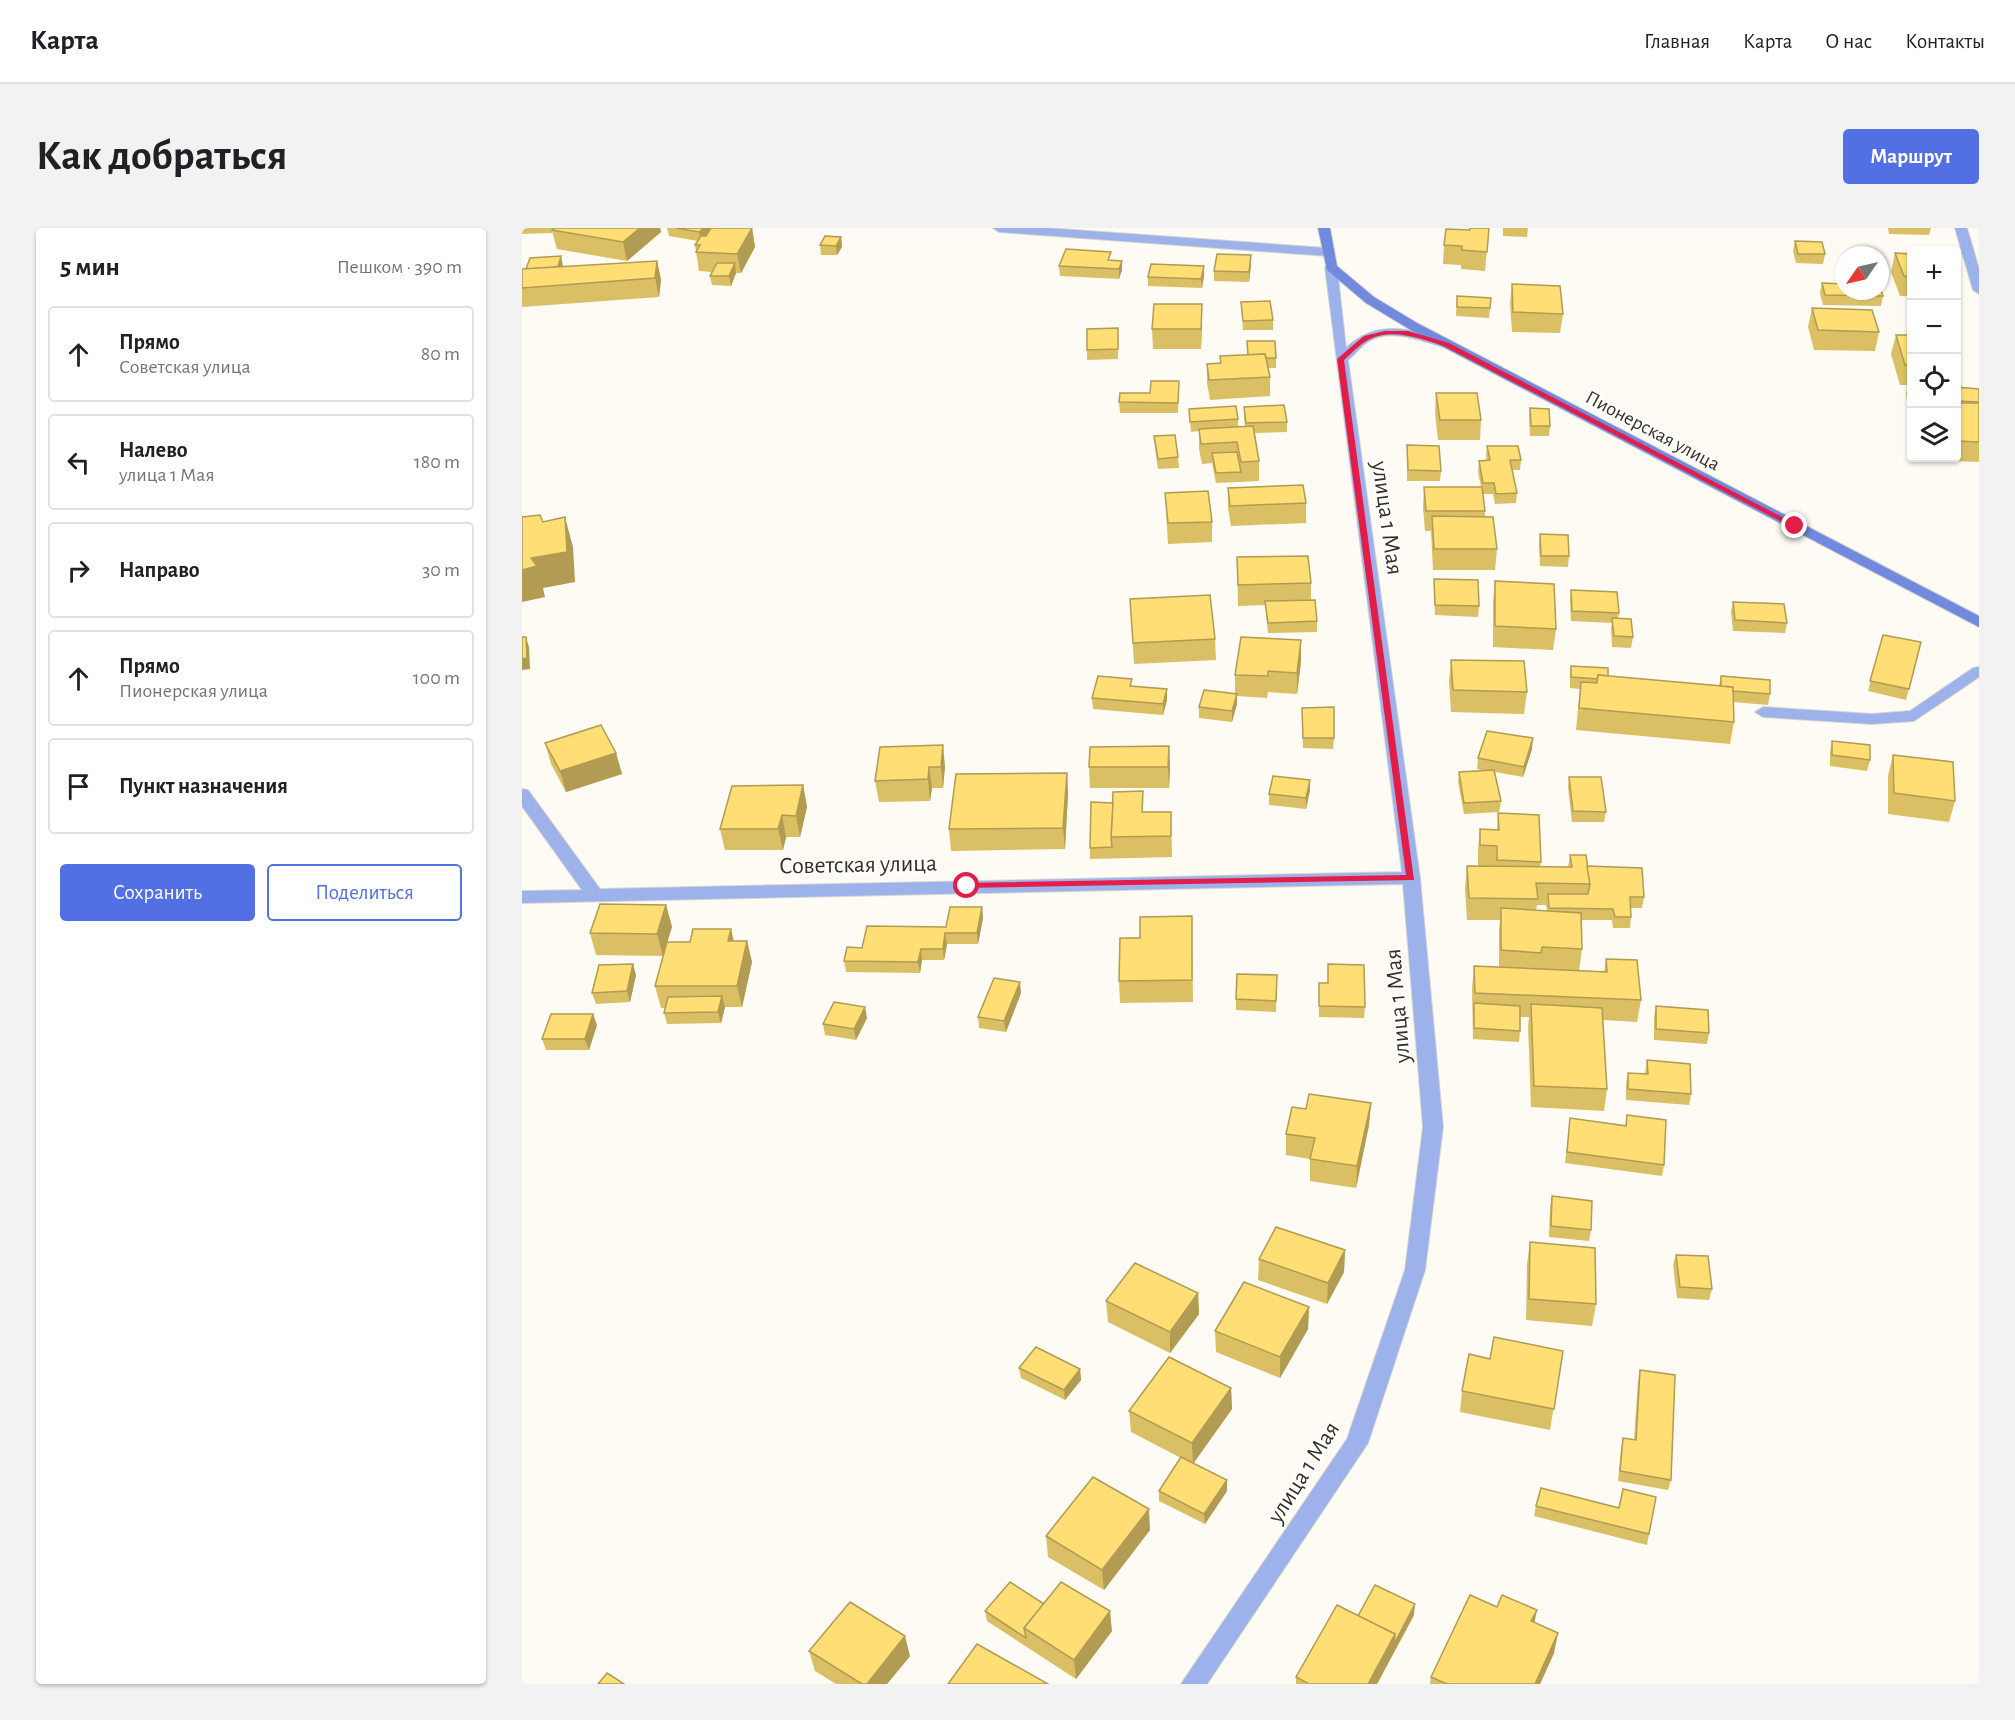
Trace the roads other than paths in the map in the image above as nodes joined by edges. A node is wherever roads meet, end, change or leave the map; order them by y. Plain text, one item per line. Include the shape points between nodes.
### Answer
1 (999, 228) edge
2 (1324, 228) edge
3 (1961, 228) edge
4 (1329, 260) junction
5 (1978, 286) edge
6 (1447, 344) junction
7 (1341, 359) junction
8 (1979, 622) edge
9 (1979, 671) edge
10 (1763, 712) dead end
11 (522, 794) edge
12 (1411, 878) junction
13 (593, 893) junction
14 (522, 897) edge
15 (1193, 1684) edge

1 - 4 street
2 - 4 main road, улица 1 Мая
3 - 5 street
4 - 6 main road, Пионерская улица via 1370,300
4 - 7 street, улица 1 Мая
6 - 7 street via 1408,333 1385,333 1367,338
6 - 8 main road, Пионерская улица
7 - 12 street, улица 1 Мая
9 - 10 street via 1914,716 1872,718
11 - 13 street
12 - 13 street, Советская улица
12 - 15 street, улица 1 Мая via 1433,1127 1415,1270 1357,1443
13 - 14 street, Советская улица

